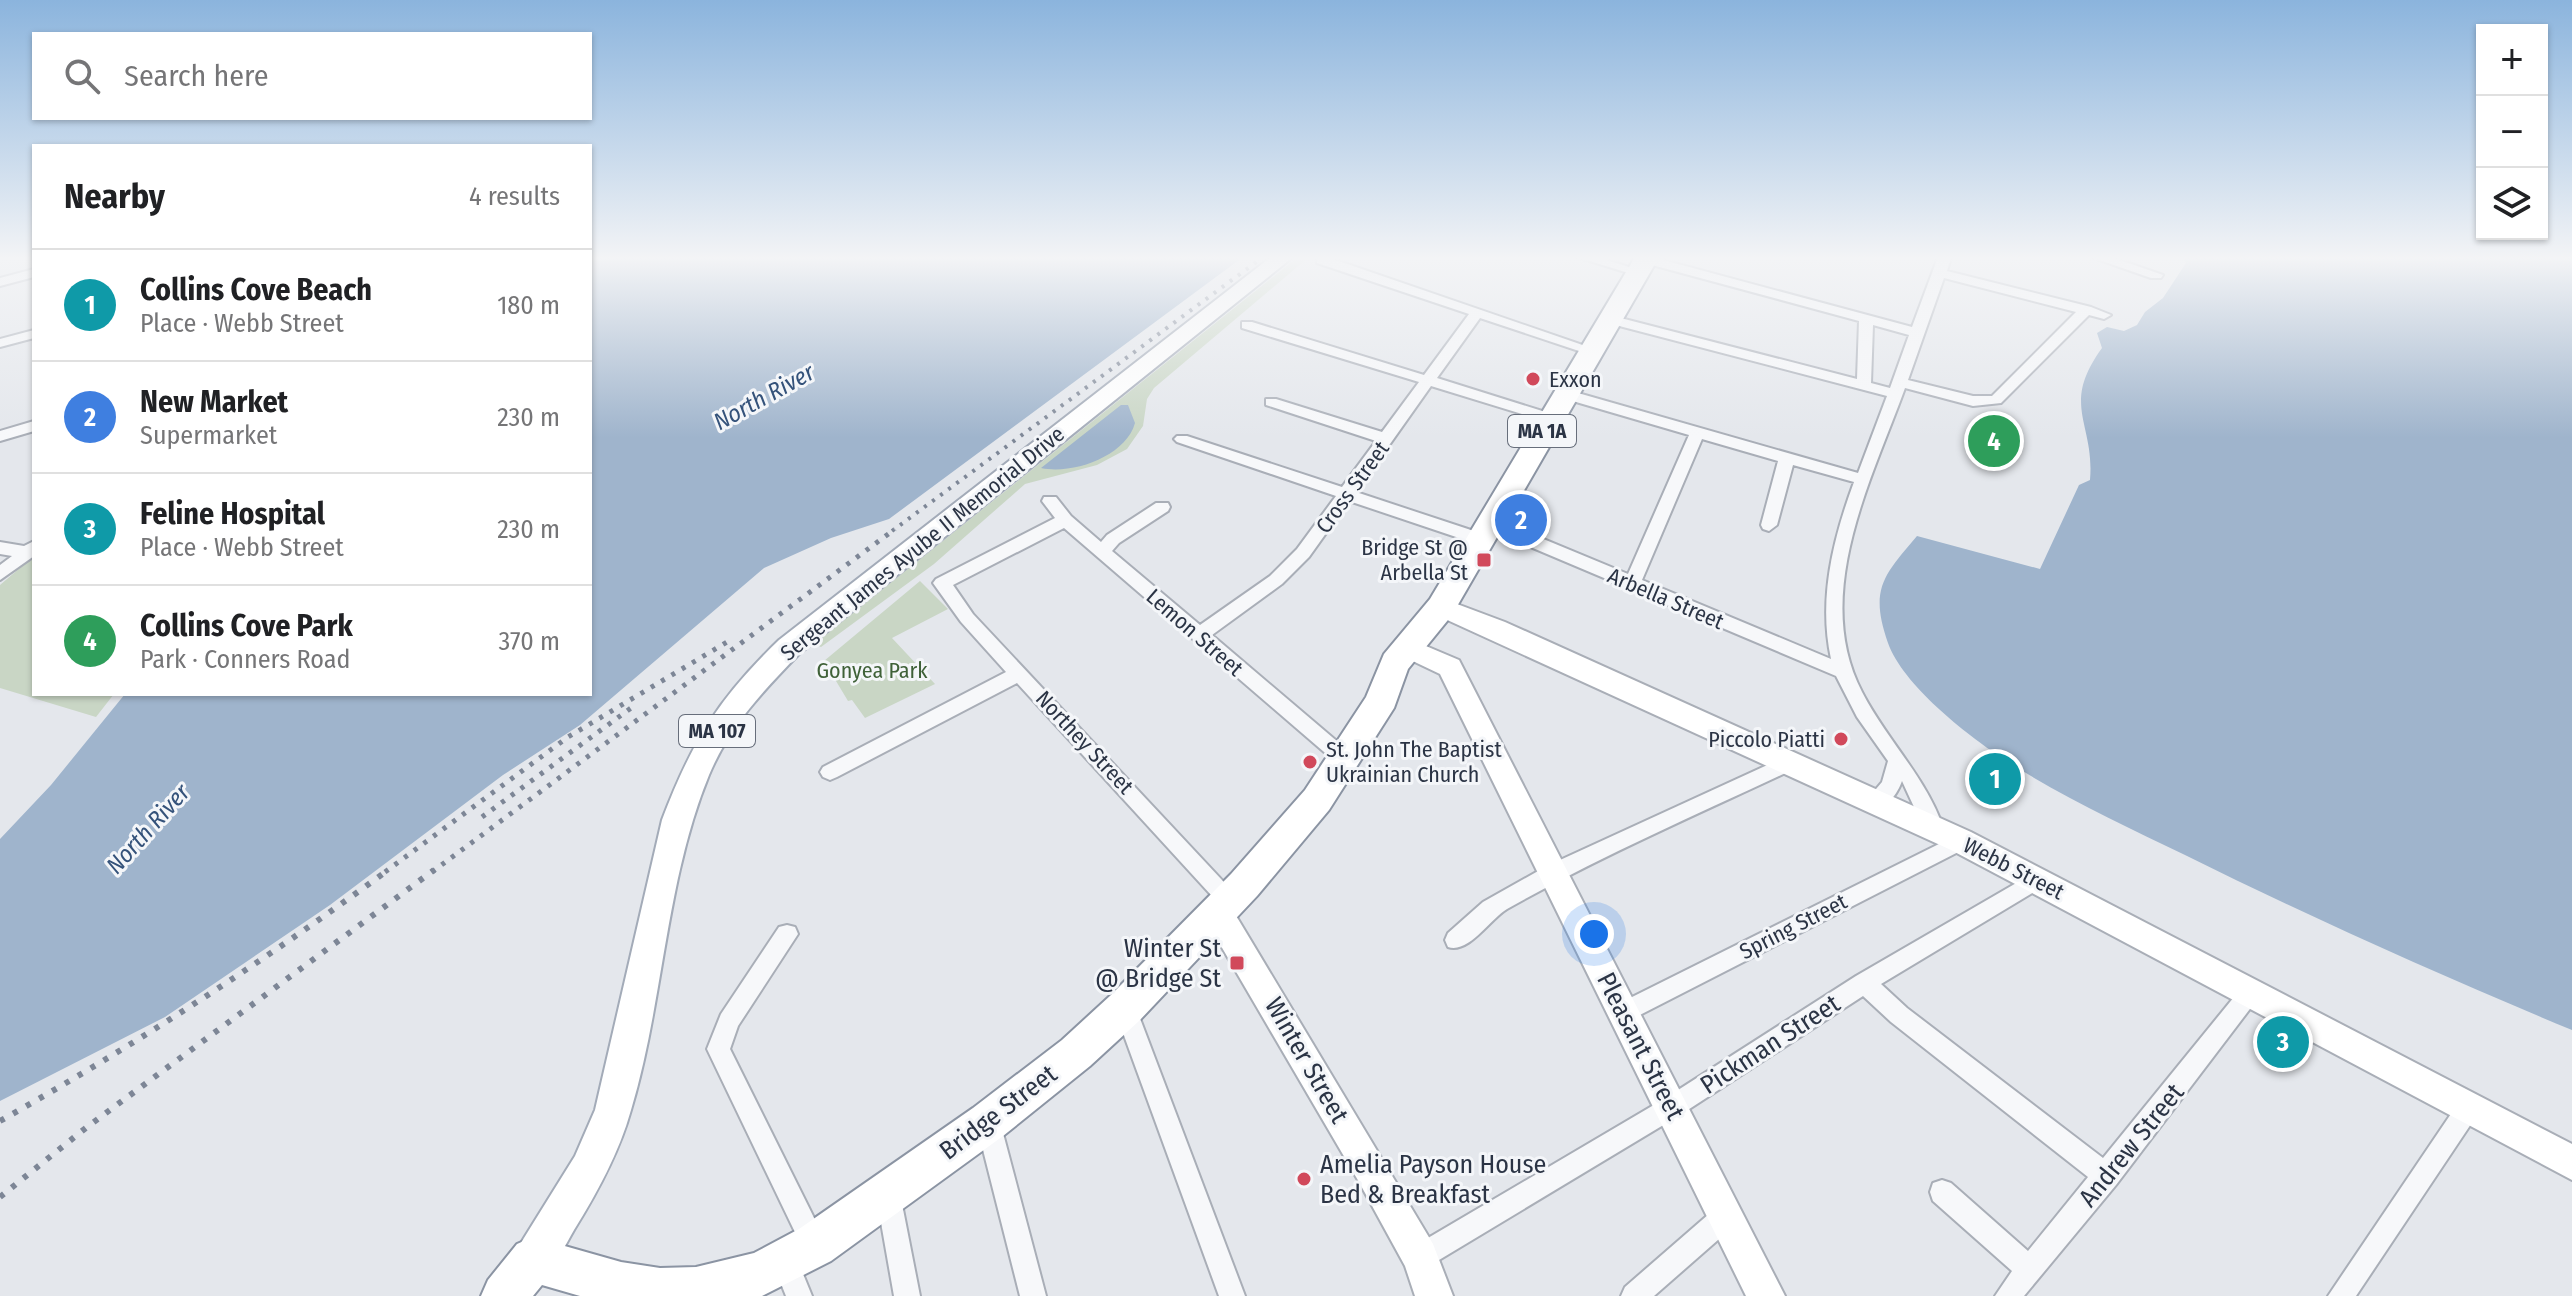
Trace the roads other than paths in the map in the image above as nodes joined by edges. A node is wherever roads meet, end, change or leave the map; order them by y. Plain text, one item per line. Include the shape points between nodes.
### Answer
1 (1206, 317) edge
2 (1473, 317) edge
3 (1493, 317) edge
4 (1860, 317) edge
5 (1923, 317) edge
6 (2079, 317) edge
7 (1609, 319) joint
8 (1866, 319) junction
9 (1247, 325) dead end
10 (1917, 333) junction
11 (32, 335) edge
12 (0, 343) edge
13 (1590, 350) junction
14 (1428, 380) junction
15 (1864, 385) junction
16 (1897, 388) junction
17 (1271, 402) dead end
18 (1557, 406) junction
19 (28, 428) edge
20 (1697, 433) junction
21 (0, 436) edge
22 (1182, 439) dead end
23 (1387, 439) junction
24 (1787, 458) junction
25 (1864, 480) junction
26 (1347, 494) junction
27 (1050, 501) dead end
28 (1162, 507) dead end
29 (1065, 520) junction
30 (1769, 525) dead end
31 (1485, 531) junction
32 (0, 548) edge
33 (31, 550) edge
34 (1103, 551) junction
35 (0, 574) edge
36 (1632, 584) junction
37 (1441, 607) junction
38 (1199, 635) junction
39 (1415, 650) junction
40 (1843, 671) junction
41 (1021, 673) junction
42 (1345, 759) junction
43 (1897, 761) junction
44 (1787, 764) junction
45 (830, 772) dead end
46 (1875, 802) junction
47 (1933, 827) junction
48 (1961, 841) junction
49 (1554, 872) junction
50 (2037, 880) junction
51 (1224, 907) junction
52 (787, 934) dead end
53 (1456, 940) dead end
54 (1864, 983) junction
55 (2251, 993) junction
56 (1125, 1008) junction
57 (1624, 1012) junction
58 (1672, 1107) junction
59 (2469, 1107) junction
60 (988, 1122) junction
61 (2572, 1163) edge
62 (2107, 1176) junction
63 (1942, 1192) dead end
64 (888, 1194) junction
65 (1726, 1216) junction
66 (1420, 1257) junction
67 (533, 1260) junction
68 (799, 1267) edge
69 (2030, 1270) junction
70 (504, 1296) edge
71 (907, 1296) edge
72 (1033, 1296) edge
73 (1232, 1296) edge
74 (1434, 1296) edge
75 (1634, 1296) edge
76 (1766, 1296) edge
77 (2008, 1296) edge
78 (2341, 1296) edge

1 - 67 main road, Sergeant James Ayube II Memorial Drive / MA 107 via 789,647 718,730 673,836 612,1114 568,1206
2 - 14 street, Cross Street
3 - 13 street
4 - 8 street
5 - 10 street
6 - 16 street via 1996,400
7 - 13 highway, Bridge Street / MA 1A
7 - 15 street
8 - 10 street
8 - 15 street
9 - 14 street
10 - 16 street
11 - 12 street
13 - 18 highway, Bridge Street / MA 1A
14 - 18 street
14 - 23 street, Cross Street
15 - 16 street
16 - 25 street
17 - 23 street
18 - 20 street
18 - 31 highway, Bridge Street / MA 1A
19 - 21 street
20 - 24 street
20 - 36 street
22 - 26 street, Arbella Street
23 - 26 street, Cross Street
24 - 25 street
24 - 30 street
25 - 40 street via 1837,589 1835,628
26 - 31 street, Arbella Street
26 - 38 street, Cross Street via 1292,566
27 - 29 street, Lemon Street
28 - 34 street
29 - 34 street, Lemon Street
29 - 41 street, Northey Street via 942,583 967,618
31 - 36 street, Arbella Street
31 - 37 highway, Bridge Street / MA 1A
32 - 33 street
33 - 35 street
34 - 38 street, Lemon Street
36 - 40 street, Arbella Street
37 - 39 highway, Bridge Street / MA 1A via 1437,632
37 - 44 main road, Webb Street
38 - 42 street, Lemon Street
39 - 42 highway, Bridge Street / MA 1A via 1397,692 1382,699
39 - 49 main road, Pleasant Street via 1450,667
40 - 43 street
41 - 45 street
41 - 51 street, Northey Street
42 - 51 highway, Bridge Street / MA 1A via 1317,800
43 - 46 street via 1891,785
43 - 47 street via 1923,798
44 - 46 main road, Webb Street
44 - 49 street
46 - 47 main road, Webb Street
47 - 48 main road, Webb Street
48 - 50 main road, Webb Street
48 - 57 street, Spring Street
49 - 53 street via 1490,908
49 - 57 main road, Pleasant Street
50 - 54 street, Pickman Street
50 - 55 main road, Webb Street
51 - 56 highway, Bridge Street
51 - 66 main road, Winter Street
52 - 68 street via 729,1021 718,1049
54 - 58 street, Pickman Street
54 - 62 street
55 - 59 main road, Webb Street
55 - 62 street, Andrew Street
56 - 60 highway, Bridge Street
56 - 73 street
57 - 58 main road, Pleasant Street
58 - 65 main road, Pleasant Street
58 - 66 street, Pickman Street
59 - 61 main road, Webb Street
59 - 78 street
60 - 64 highway, Bridge Street
60 - 72 street
62 - 69 street, Andrew Street
63 - 69 street
64 - 68 highway, Bridge Street
64 - 71 street
65 - 75 street
65 - 76 main road, Pleasant Street
66 - 74 main road, Winter Street
67 - 68 highway, Bridge Street via 660,1291 696,1290
67 - 70 highway, MA 107
69 - 77 street, Andrew Street

